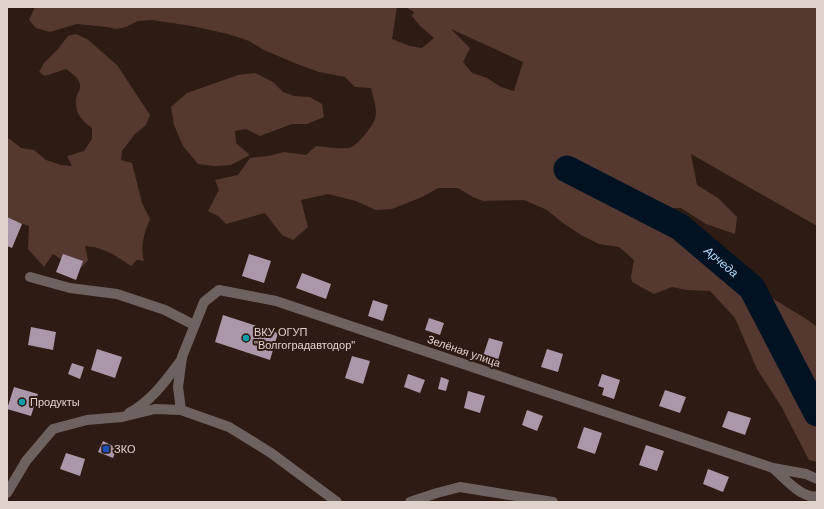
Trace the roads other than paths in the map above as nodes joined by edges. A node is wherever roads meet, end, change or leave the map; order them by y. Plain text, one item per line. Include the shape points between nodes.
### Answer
1 (30, 277) dead end
2 (194, 325) junction
3 (182, 357) junction
4 (181, 410) junction
5 (122, 416) junction
6 (773, 468) junction
7 (817, 479) edge
8 (7, 491) edge
9 (817, 496) edge
10 (337, 502) edge
11 (410, 502) edge
12 (553, 502) edge

1 - 2 street via 70,288 117,294 165,310
2 - 3 street, Зелёная улица
2 - 6 street, Зелёная улица via 204,302 219,290 276,301
3 - 4 street, Зелёная улица via 178,387
3 - 5 street, Зелёная улица via 162,386 136,409
4 - 5 street via 155,409
4 - 10 street via 229,427 271,453
5 - 8 street via 87,420 53,429 26,461
6 - 7 street, Зелёная улица via 806,474
6 - 9 street, Зелёная улица via 797,490 810,496
11 - 12 street via 460,487

